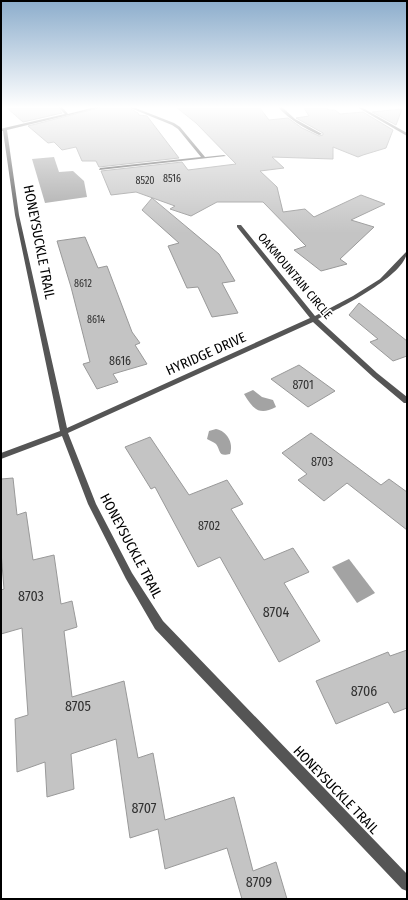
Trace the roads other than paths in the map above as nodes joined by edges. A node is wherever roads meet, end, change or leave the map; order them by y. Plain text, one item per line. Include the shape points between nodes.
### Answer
1 (6, 149) edge
2 (196, 149) edge
3 (224, 156) dead end
4 (204, 158) junction
5 (100, 170) dead end
6 (239, 226) dead end
7 (407, 253) edge
8 (314, 318) junction
9 (407, 401) edge
10 (64, 432) junction
11 (1, 456) edge
12 (407, 884) edge

1 - 10 street, HONEYSUCKLE TRAIL via 17,215
2 - 4 street
3 - 4 street
4 - 5 street
6 - 8 street, OAKMOUNTAIN CIRCLE
7 - 8 street, HYRIDGE DRIVE via 382,280
8 - 9 street, OAKMOUNTAIN CIRCLE
8 - 10 street, HYRIDGE DRIVE
10 - 11 street, HYRIDGE DRIVE
10 - 12 street, HONEYSUCKLE TRAIL via 92,504 129,576 159,625

